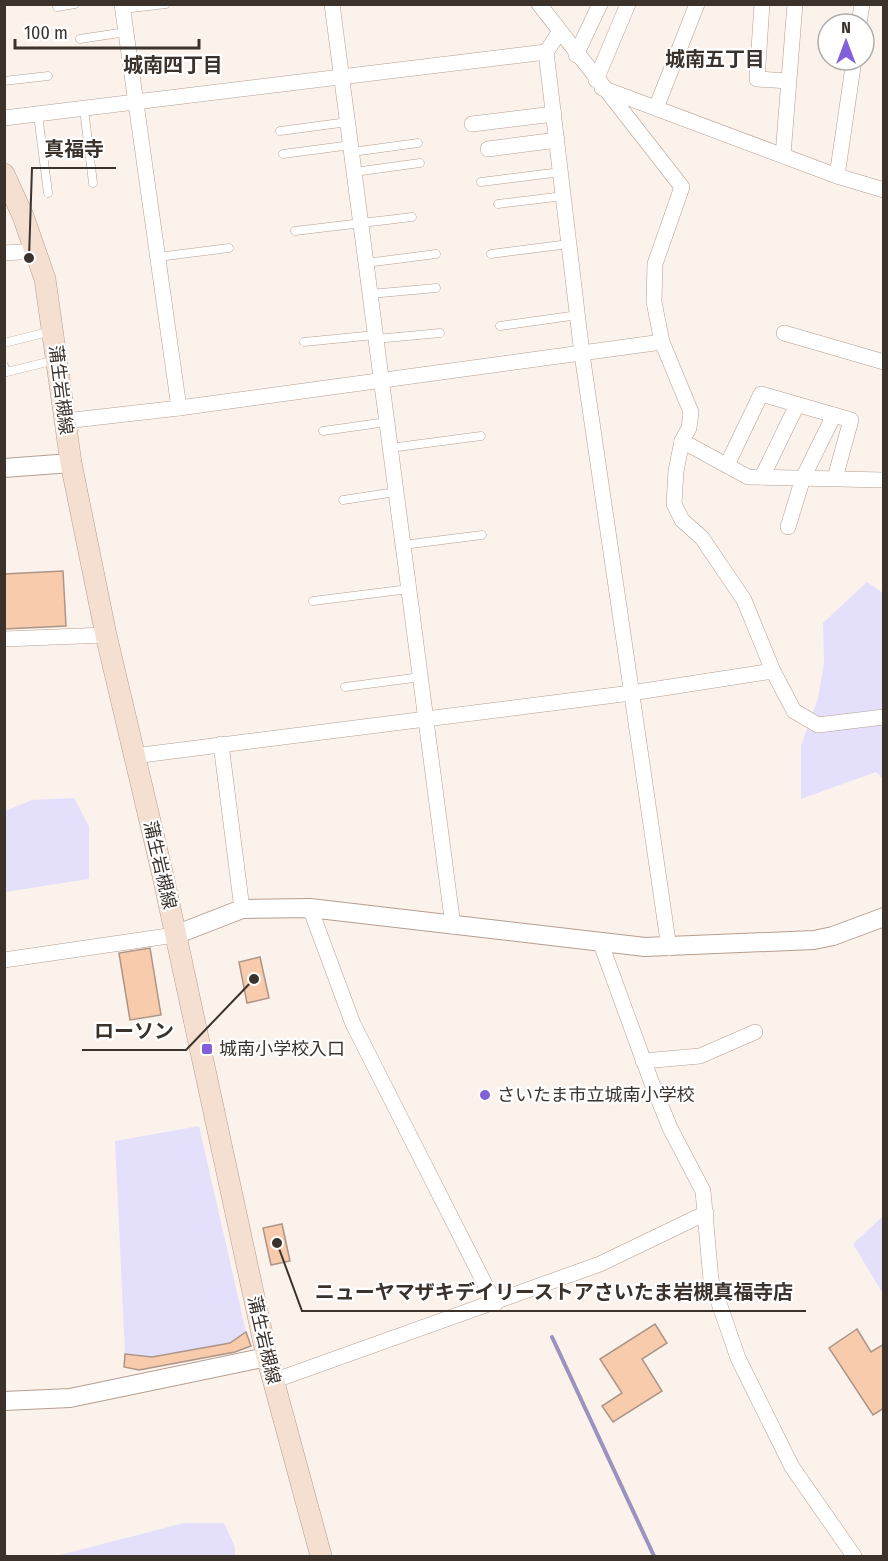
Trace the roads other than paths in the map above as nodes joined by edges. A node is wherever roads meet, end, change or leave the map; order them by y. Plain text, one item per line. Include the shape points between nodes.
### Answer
1 (75, 4) edge
2 (166, 4) edge
3 (332, 4) edge
4 (539, 4) edge
5 (600, 4) edge
6 (628, 4) edge
7 (697, 4) edge
8 (762, 4) edge
9 (795, 4) edge
10 (57, 7) dead end
11 (123, 7) edge
12 (126, 32) junction
13 (559, 33) junction
14 (80, 39) dead end
15 (546, 51) junction
16 (576, 55) junction
17 (852, 72) edge
18 (48, 76) dead end
19 (342, 76) junction
20 (4, 81) edge
21 (788, 81) junction
22 (598, 84) junction
23 (136, 104) junction
24 (656, 108) junction
25 (84, 109) junction
26 (554, 114) junction
27 (38, 115) junction
28 (4, 118) edge
29 (348, 122) junction
30 (472, 124) dead end
31 (280, 130) dead end
32 (557, 140) junction
33 (418, 143) dead end
34 (351, 148) junction
35 (488, 149) dead end
36 (284, 154) dead end
37 (783, 155) junction
38 (420, 163) dead end
39 (354, 172) junction
40 (561, 172) junction
41 (4, 174) edge
42 (837, 176) junction
43 (481, 182) dead end
44 (93, 183) dead end
45 (884, 190) edge
46 (48, 193) dead end
47 (564, 196) junction
48 (498, 204) dead end
49 (412, 217) dead end
50 (361, 222) junction
51 (295, 231) dead end
52 (569, 244) junction
53 (230, 248) dead end
54 (37, 251) junction
55 (4, 253) edge
56 (436, 254) dead end
57 (491, 254) dead end
58 (158, 257) junction
59 (366, 263) junction
60 (436, 288) dead end
61 (370, 294) junction
62 (578, 315) junction
63 (500, 326) dead end
64 (54, 331) junction
65 (440, 333) dead end
66 (784, 333) dead end
67 (375, 337) junction
68 (304, 342) dead end
69 (662, 342) junction
70 (4, 343) edge
71 (582, 354) junction
72 (57, 359) junction
73 (884, 362) edge
74 (4, 366) edge
75 (381, 381) junction
76 (797, 405) junction
77 (179, 408) junction
78 (834, 415) junction
79 (65, 421) junction
80 (387, 422) junction
81 (323, 431) dead end
82 (481, 436) dead end
83 (682, 441) junction
84 (390, 448) junction
85 (71, 463) junction
86 (727, 465) junction
87 (4, 468) edge
88 (762, 477) junction
89 (803, 478) junction
90 (835, 478) junction
91 (884, 480) edge
92 (396, 492) junction
93 (343, 500) dead end
94 (788, 527) dead end
95 (482, 535) dead end
96 (403, 545) junction
97 (409, 589) junction
98 (313, 601) dead end
99 (106, 635) junction
100 (4, 639) edge
101 (773, 671) junction
102 (421, 677) junction
103 (345, 687) dead end
104 (631, 693) junction
105 (884, 717) edge
106 (426, 718) junction
107 (221, 744) junction
108 (134, 756) junction
109 (310, 908) junction
110 (242, 909) junction
111 (884, 917) edge
112 (453, 926) junction
113 (175, 935) junction
114 (601, 944) junction
115 (669, 948) junction
116 (4, 960) edge
117 (755, 1032) dead end
118 (643, 1061) junction
119 (706, 1213) junction
120 (495, 1304) junction
121 (267, 1357) junction
122 (273, 1381) junction
123 (4, 1401) edge
124 (321, 1557) edge
125 (854, 1557) edge

1 - 10 lane
2 - 11 lane
3 - 19 street
4 - 13 street
5 - 16 street
6 - 22 street
7 - 24 street
8 - 21 street via 757,79
9 - 21 street
11 - 12 street
12 - 14 lane
12 - 23 street
13 - 15 street
13 - 16 street
15 - 19 street
15 - 26 street
16 - 22 street
17 - 42 street
18 - 20 lane
19 - 23 street
19 - 29 street
21 - 37 street
22 - 24 street
22 - 69 street via 682,188 655,264 654,302
23 - 25 street
23 - 58 street
24 - 37 street
25 - 27 street
25 - 44 lane
26 - 30 street
26 - 32 street
27 - 28 street
27 - 46 lane
29 - 31 lane
29 - 34 street
32 - 35 street
32 - 40 street
33 - 34 lane
34 - 36 lane
34 - 39 street
37 - 42 street
38 - 39 lane
39 - 50 street
40 - 43 lane
40 - 47 street
41 - 54 main road, 蒲生岩槻線
42 - 45 street
47 - 48 lane
47 - 52 street
49 - 50 lane
50 - 51 lane
50 - 59 street
52 - 57 lane
52 - 62 street
53 - 58 lane
54 - 55 street
54 - 64 main road, 蒲生岩槻線
56 - 59 lane
58 - 77 street
59 - 61 street
60 - 61 lane
61 - 67 street
62 - 63 lane
62 - 71 street
64 - 70 lane
64 - 72 main road, 蒲生岩槻線
65 - 67 lane
66 - 73 street
67 - 68 lane
67 - 75 street
69 - 71 street
69 - 83 street via 691,412
71 - 75 street
71 - 104 street
72 - 74 lane via 8,372
72 - 79 main road, 蒲生岩槻線
75 - 77 street
75 - 80 street
76 - 78 street
76 - 86 street via 760,394
76 - 88 street
77 - 79 street
78 - 89 street
78 - 90 street via 852,420
79 - 85 main road, 蒲生岩槻線
80 - 81 lane
80 - 84 street
82 - 84 lane
83 - 86 street
83 - 101 street via 674,504 744,600
84 - 92 street
85 - 87 street
85 - 99 main road, 蒲生岩槻線
86 - 88 street via 748,477
88 - 89 street
89 - 90 street
89 - 94 street
90 - 91 street
92 - 93 lane
92 - 96 street
95 - 96 lane
96 - 97 street
97 - 98 lane
97 - 102 street
99 - 100 street
99 - 108 main road, 蒲生岩槻線
101 - 104 street
101 - 105 street via 794,711 818,725
102 - 103 lane
102 - 106 street
104 - 106 street
104 - 115 street
106 - 107 street
106 - 112 street
107 - 108 street
107 - 110 street
108 - 113 main road, 蒲生岩槻線
109 - 110 street
109 - 112 street
109 - 120 street via 353,1024
110 - 113 street
111 - 115 street via 814,940
112 - 114 street
113 - 116 street
113 - 121 main road, 蒲生岩槻線
114 - 115 street
114 - 118 street
117 - 118 street via 700,1056
118 - 119 street via 670,1128 704,1191
119 - 120 street via 600,1264
119 - 125 street via 711,1280 738,1358 792,1467
120 - 122 street
121 - 122 main road, 蒲生岩槻線
121 - 123 street via 70,1398
122 - 124 main road, 蒲生岩槻線

